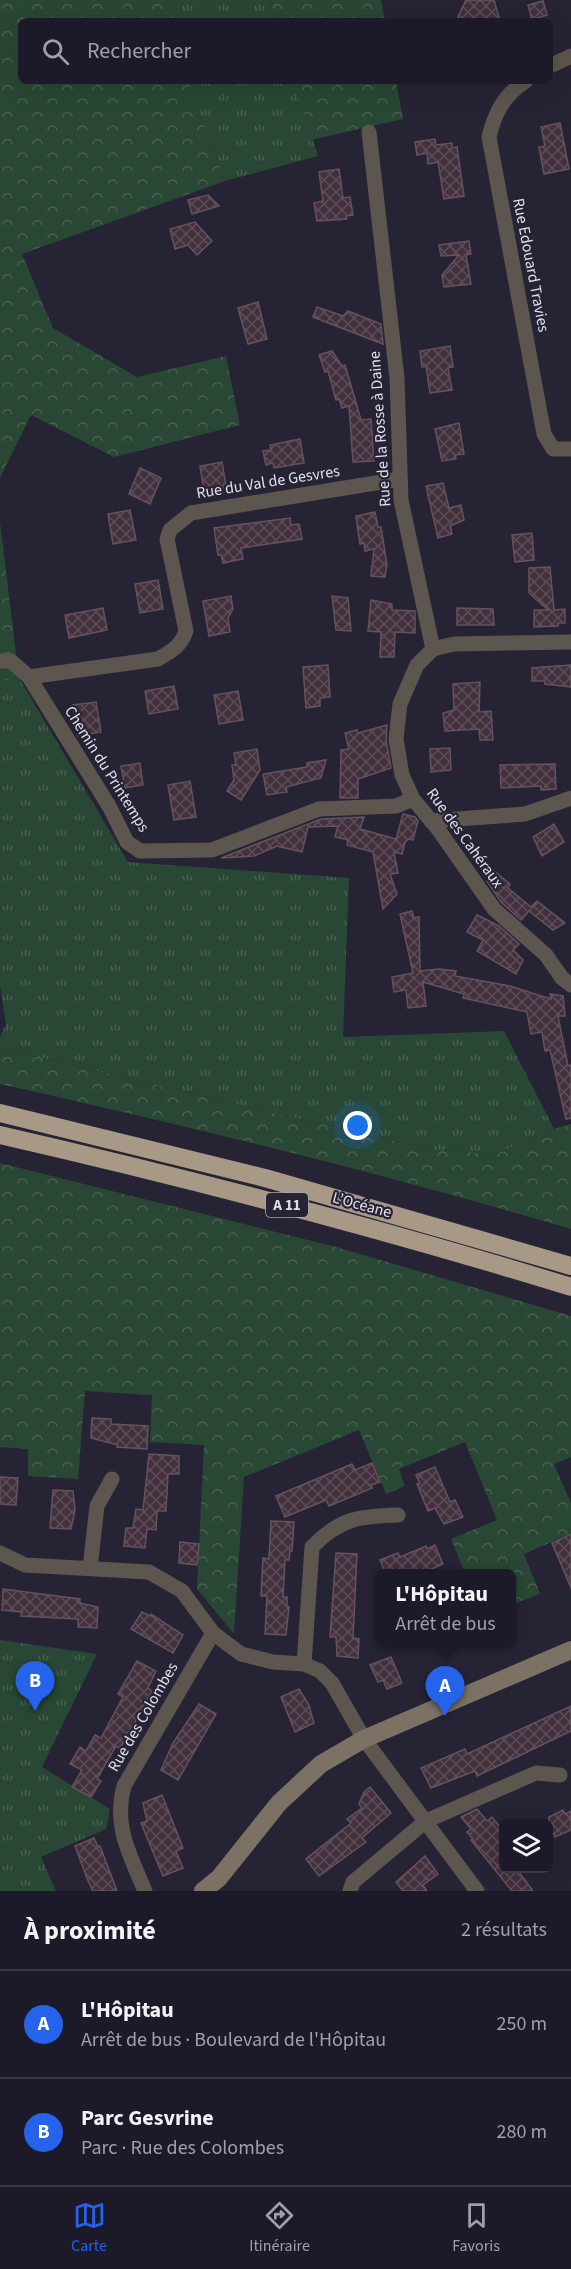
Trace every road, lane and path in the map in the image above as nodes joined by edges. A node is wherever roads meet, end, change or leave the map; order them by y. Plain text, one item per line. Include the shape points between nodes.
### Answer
1 (571, 56) edge
2 (553, 65) edge
3 (522, 84) edge
4 (369, 132) dead end
5 (571, 449) edge
6 (400, 479) junction
7 (571, 642) edge
8 (433, 649) junction
9 (0, 661) edge
10 (29, 677) junction
11 (571, 798) edge
12 (413, 799) junction
13 (431, 821) junction
14 (571, 985) edge
15 (0, 1113) edge
16 (0, 1135) edge
17 (571, 1266) edge
18 (571, 1287) edge
19 (112, 1479) dead end
20 (398, 1515) dead end
21 (0, 1553) edge
22 (90, 1568) junction
23 (213, 1633) junction
24 (571, 1650) edge
25 (304, 1664) junction
26 (364, 1739) junction
27 (560, 1775) dead end
28 (426, 1821) junction
29 (146, 1891) edge
30 (203, 1891) edge
31 (350, 1891) edge
32 (477, 1891) edge

1 - 2 street
3 - 5 street, Rue Edouard Travies via 511,91 495,114 489,137 544,434 553,449
4 - 6 street, Rue de la Rosse à Daine via 397,378
6 - 8 street, Rue de la Rosse à Daine via 401,500
6 - 10 street, Rue du Val de Gesvres via 191,513 174,525 167,538 186,631 175,650 158,658
7 - 8 street via 454,644
8 - 12 street, Rue des Cahéraux via 417,665 400,704 396,739 402,775
9 - 10 street, Chemin du Printemps via 11,661
10 - 12 street, Chemin du Printemps via 127,842 140,851 212,850 319,809 396,806
11 - 13 street via 525,814
12 - 13 street, Rue des Cahéraux
13 - 14 street, Rue des Cahéraux via 494,909 546,956
15 - 17 highway, L’Océane / A 11 via 276,1181
16 - 18 highway, L’Océane / A 11 via 329,1216
19 - 22 street via 97,1506
20 - 25 street via 363,1516 329,1530 312,1547
21 - 22 street via 26,1565
22 - 23 street via 149,1572 182,1591
23 - 25 street via 241,1654
23 - 29 street, Rue des Colombes via 124,1785 118,1807 126,1845
24 - 26 street
25 - 26 street via 320,1671 332,1683
26 - 28 street
26 - 30 street via 321,1764 288,1795 219,1878
27 - 28 street via 536,1773
28 - 31 street via 353,1882
28 - 32 street

